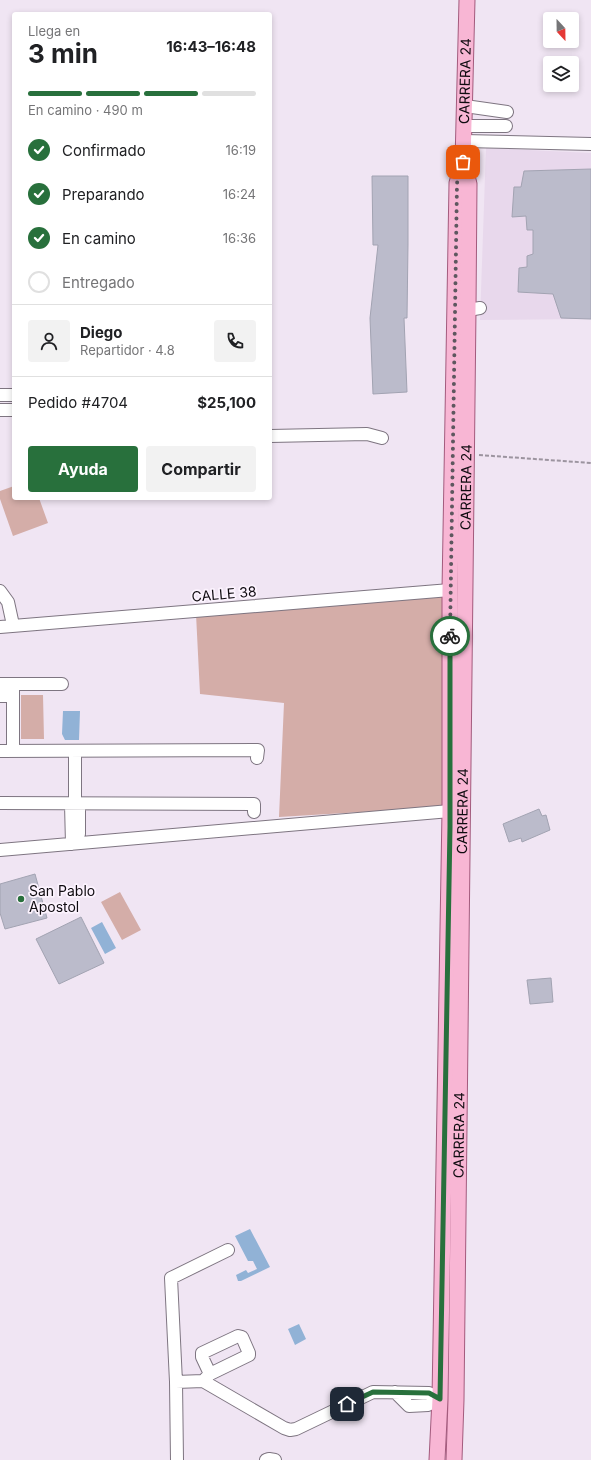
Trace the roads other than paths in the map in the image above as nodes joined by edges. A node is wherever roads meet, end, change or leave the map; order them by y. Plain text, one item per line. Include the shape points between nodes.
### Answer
1 (467, 0) edge
2 (465, 106) junction
3 (507, 112) dead end
4 (506, 126) dead end
5 (464, 133) junction
6 (591, 144) edge
7 (468, 310) junction
8 (0, 395) edge
9 (12, 395) edge
10 (0, 410) edge
11 (12, 410) edge
12 (272, 436) edge
13 (382, 438) dead end
14 (450, 590) junction
15 (0, 591) edge
16 (14, 625) junction
17 (0, 627) edge
18 (0, 684) edge
19 (62, 684) dead end
20 (13, 690) junction
21 (0, 696) edge
22 (0, 751) edge
23 (13, 751) junction
24 (75, 751) junction
25 (257, 758) dead end
26 (0, 803) edge
27 (75, 804) junction
28 (456, 810) junction
29 (254, 812) dead end
30 (75, 844) junction
31 (0, 850) edge
32 (228, 1250) dead end
33 (176, 1382) junction
34 (440, 1399) junction
35 (456, 1400) junction
36 (177, 1460) edge
37 (266, 1460) edge
38 (275, 1460) edge
39 (438, 1460) edge
40 (454, 1460) edge

1 - 2 main road, CARRERA 24
2 - 3 street
2 - 5 main road, CARRERA 24
4 - 5 street
5 - 6 street
5 - 7 main road, CARRERA 24 via 463,162 469,184
7 - 14 main road, CARRERA 24
7 - 28 main road, CARRERA 24 via 467,454
8 - 9 street
10 - 11 street
12 - 13 street via 367,434
14 - 16 street, CALLE 38
14 - 28 main road, CARRERA 24
15 - 16 street via 8,602
16 - 17 street, CALLE 38
18 - 20 street
19 - 20 street
20 - 21 street
20 - 23 street
22 - 23 street
23 - 24 street
24 - 25 street via 258,750
24 - 27 street
26 - 27 street
27 - 29 street via 254,804
27 - 30 street
28 - 30 street
28 - 34 main road, CARRERA 24
28 - 35 main road, CARRERA 24
30 - 31 street
32 - 33 street via 171,1278
33 - 34 street via 206,1377 290,1430 373,1392 429,1393
33 - 36 street
34 - 35 main road
34 - 39 main road, CARRERA 24
35 - 40 main road, CARRERA 24
37 - 38 street

